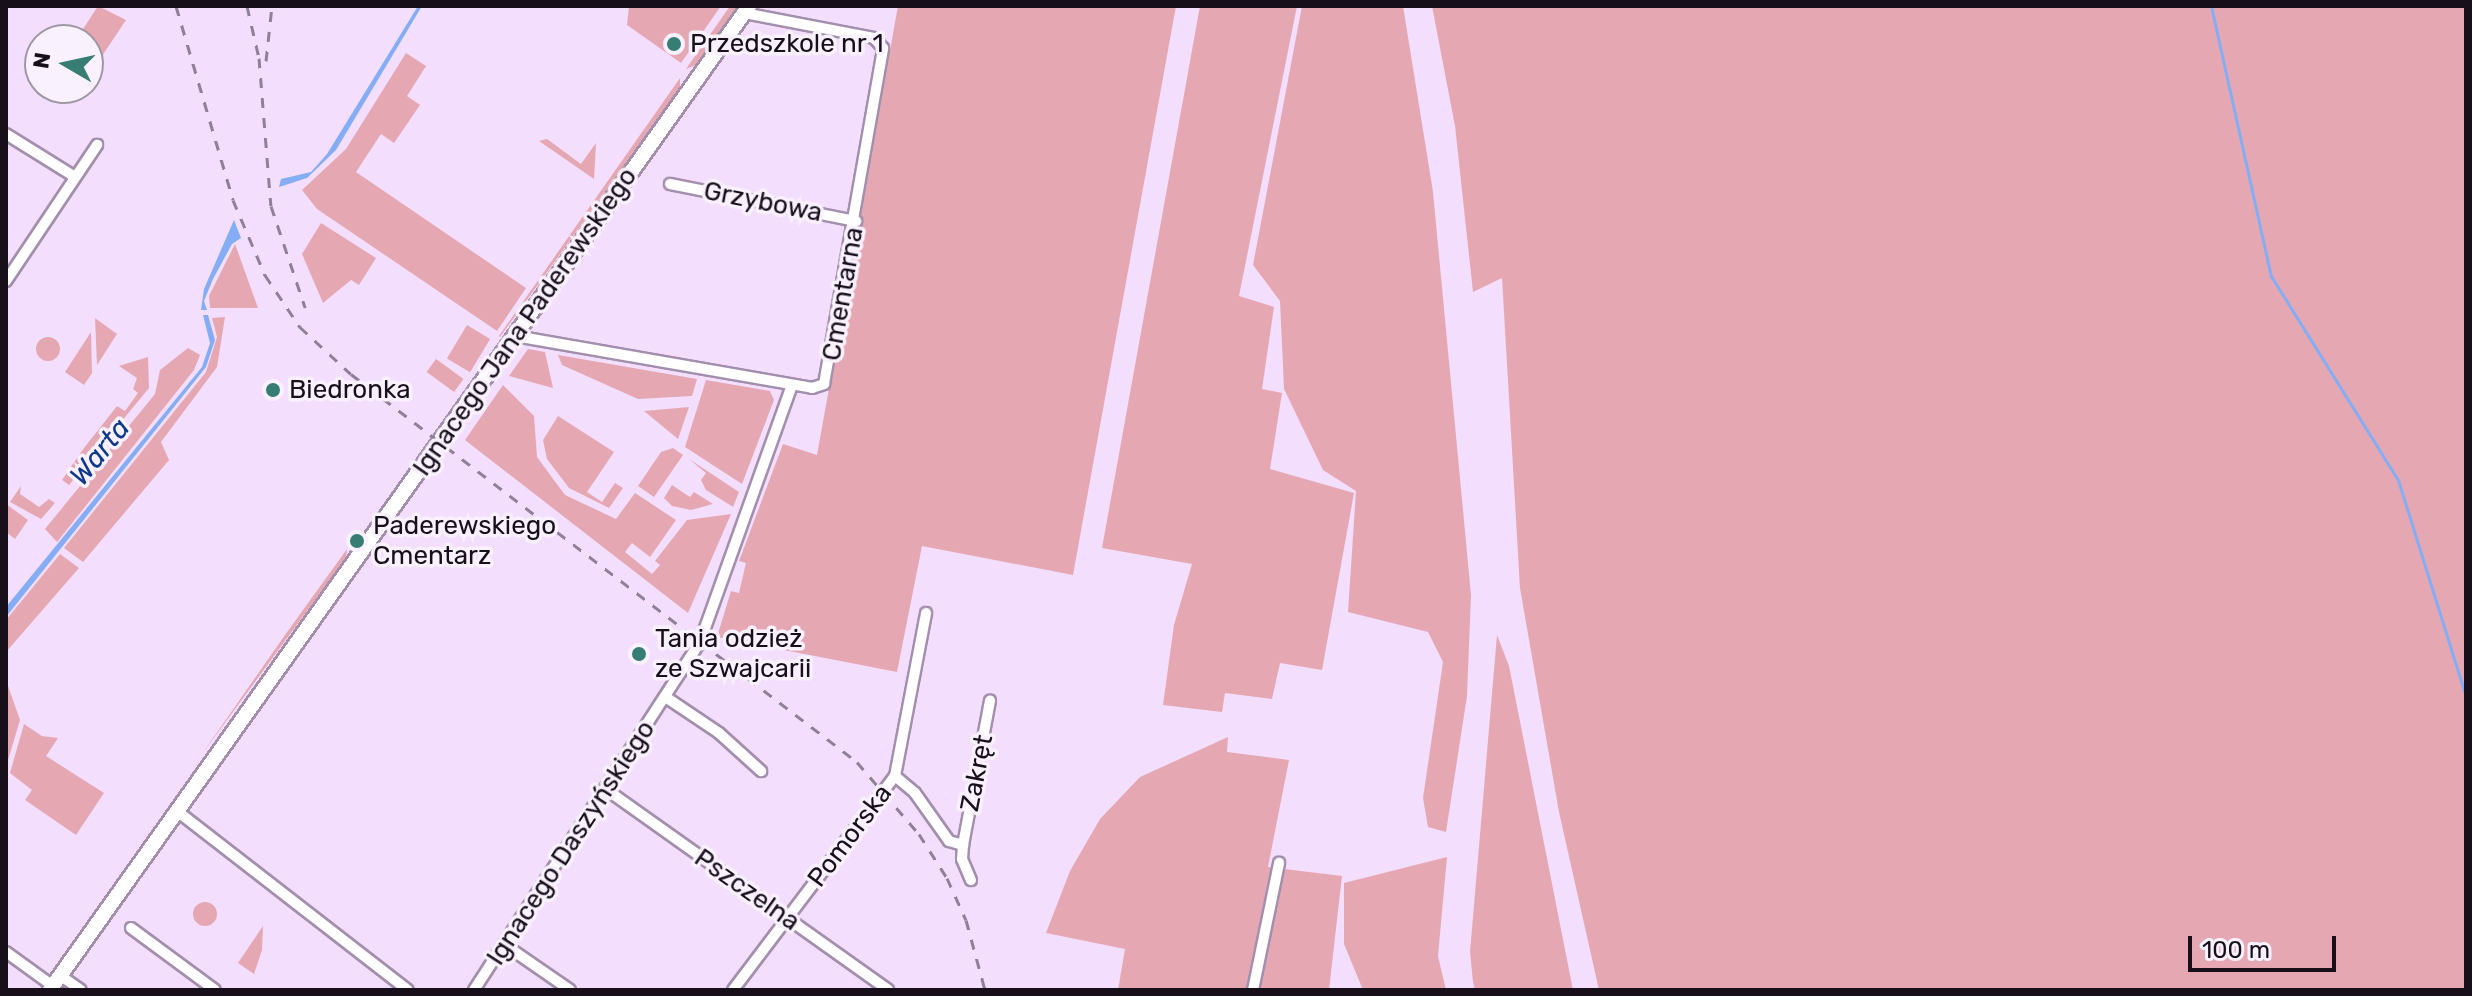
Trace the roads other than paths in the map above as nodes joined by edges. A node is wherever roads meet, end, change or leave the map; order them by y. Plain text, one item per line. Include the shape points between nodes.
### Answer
1 (747, 9) edge
2 (6, 134) edge
3 (97, 145) dead end
4 (75, 177) junction
5 (670, 184) dead end
6 (856, 221) junction
7 (6, 281) edge
8 (515, 336) junction
9 (792, 385) junction
10 (926, 613) dead end
11 (667, 698) junction
12 (990, 701) dead end
13 (761, 771) dead end
14 (895, 776) junction
15 (607, 790) junction
16 (177, 811) junction
17 (963, 845) junction
18 (1279, 863) dead end
19 (971, 880) dead end
20 (787, 918) junction
21 (131, 928) dead end
22 (505, 945) junction
23 (6, 952) edge
24 (871, 979) junction
25 (55, 984) edge
26 (81, 990) edge
27 (215, 990) edge
28 (408, 990) edge
29 (474, 990) edge
30 (570, 990) edge
31 (733, 990) edge
32 (862, 990) edge
33 (888, 990) edge
34 (1253, 990) edge

1 - 6 street, Cmentarna via 874,38 883,54
1 - 8 main road, Ignacego Jana Paderewskiego
2 - 4 street
3 - 4 street
4 - 7 street
5 - 6 street, Grzybowa
6 - 9 street, Cmentarna via 827,378 818,388
8 - 9 street, Cmentarna
8 - 16 main road, Ignacego Jana Paderewskiego
9 - 11 street, Ignacego Daszyńskiego via 700,642
10 - 14 street, Pomorska
11 - 13 street via 719,733
11 - 15 street, Ignacego Daszyńskiego
12 - 17 street, Zakręt
14 - 17 street, Zakręt via 915,793 949,841
14 - 20 street, Pomorska
15 - 20 street, Pszczelna
15 - 22 street, Ignacego Daszyńskiego
16 - 25 main road, Ignacego Jana Paderewskiego
16 - 28 street
17 - 19 street, Zakręt via 962,859
18 - 34 street
20 - 24 street, Pszczelna
20 - 31 street, Pomorska
21 - 27 street
22 - 29 street, Ignacego Daszyńskiego
22 - 30 street
23 - 25 street
24 - 32 street
24 - 33 street, Pszczelna
25 - 26 street

